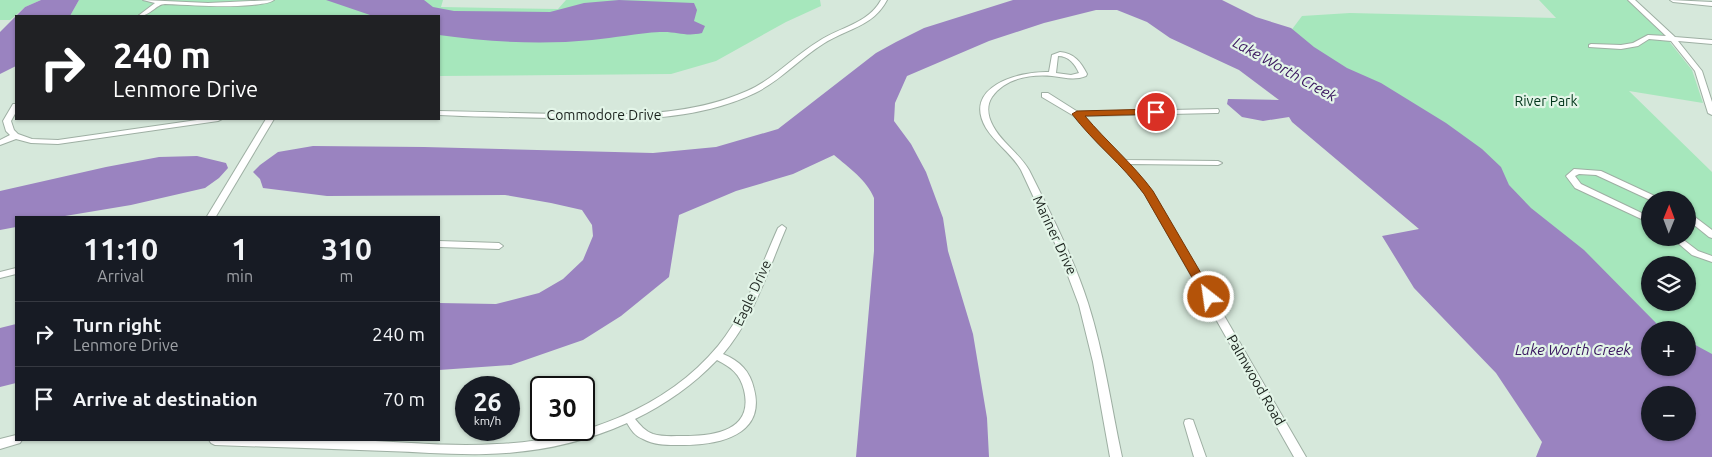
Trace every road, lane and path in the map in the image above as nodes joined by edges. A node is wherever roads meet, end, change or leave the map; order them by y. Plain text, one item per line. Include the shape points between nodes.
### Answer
1 (146, 0) edge
2 (271, 0) edge
3 (884, 0) edge
4 (1631, 0) edge
5 (1673, 0) edge
6 (161, 2) junction
7 (1712, 4) edge
8 (142, 15) edge
9 (1672, 38) junction
10 (1712, 42) edge
11 (1592, 46) dead end
12 (1052, 74) junction
13 (1046, 95) dead end
14 (15, 108) edge
15 (1215, 111) dead end
16 (440, 113) edge
17 (1712, 113) edge
18 (1077, 114) junction
19 (211, 120) edge
20 (269, 120) edge
21 (15, 136) junction
22 (0, 143) edge
23 (1123, 162) junction
24 (1218, 163) dead end
25 (1641, 193) edge
26 (211, 216) edge
27 (1641, 216) edge
28 (1696, 222) edge
29 (782, 228) dead end
30 (1712, 235) edge
31 (440, 244) edge
32 (499, 246) dead end
33 (1686, 246) edge
34 (1712, 258) edge
35 (15, 271) edge
36 (0, 275) edge
37 (716, 355) junction
38 (629, 418) junction
39 (1189, 423) dead end
40 (15, 440) edge
41 (246, 441) edge
42 (0, 444) edge
43 (1116, 457) edge
44 (1200, 457) edge
45 (1300, 457) edge

1 - 6 street
2 - 6 street via 210,6
3 - 16 street, Commodore Drive via 866,20 825,40 764,85 743,96 708,107 637,118
4 - 9 street
5 - 7 street
6 - 8 street
9 - 10 street
9 - 11 street via 1648,37 1629,47
9 - 17 street via 1698,71
12 - 12 street, Mariner Drive via 1077,78 1083,74 1080,67 1064,54 1055,55
12 - 43 street, Mariner Drive via 1031,74 1011,79 998,87 984,106 984,120 1019,160 1074,276 1092,338
13 - 18 street, Palmwood Road
14 - 21 street via 7,121
15 - 18 street
18 - 23 street, Palmwood Road
19 - 21 street via 58,142 35,142
20 - 26 street
21 - 22 street
23 - 24 street
23 - 45 street, Palmwood Road via 1149,193
25 - 27 street via 1598,173 1577,171 1570,176 1578,186
28 - 30 street
29 - 37 street, Eagle Drive via 740,320
31 - 32 street
33 - 34 street via 1695,253
35 - 36 street
37 - 38 street, Eagle Drive via 675,391
37 - 38 street via 736,364 747,378 752,407 748,419 739,429 716,438 659,440 639,432
38 - 41 street, Eagle Drive via 569,439 496,449
39 - 44 street
40 - 42 street

